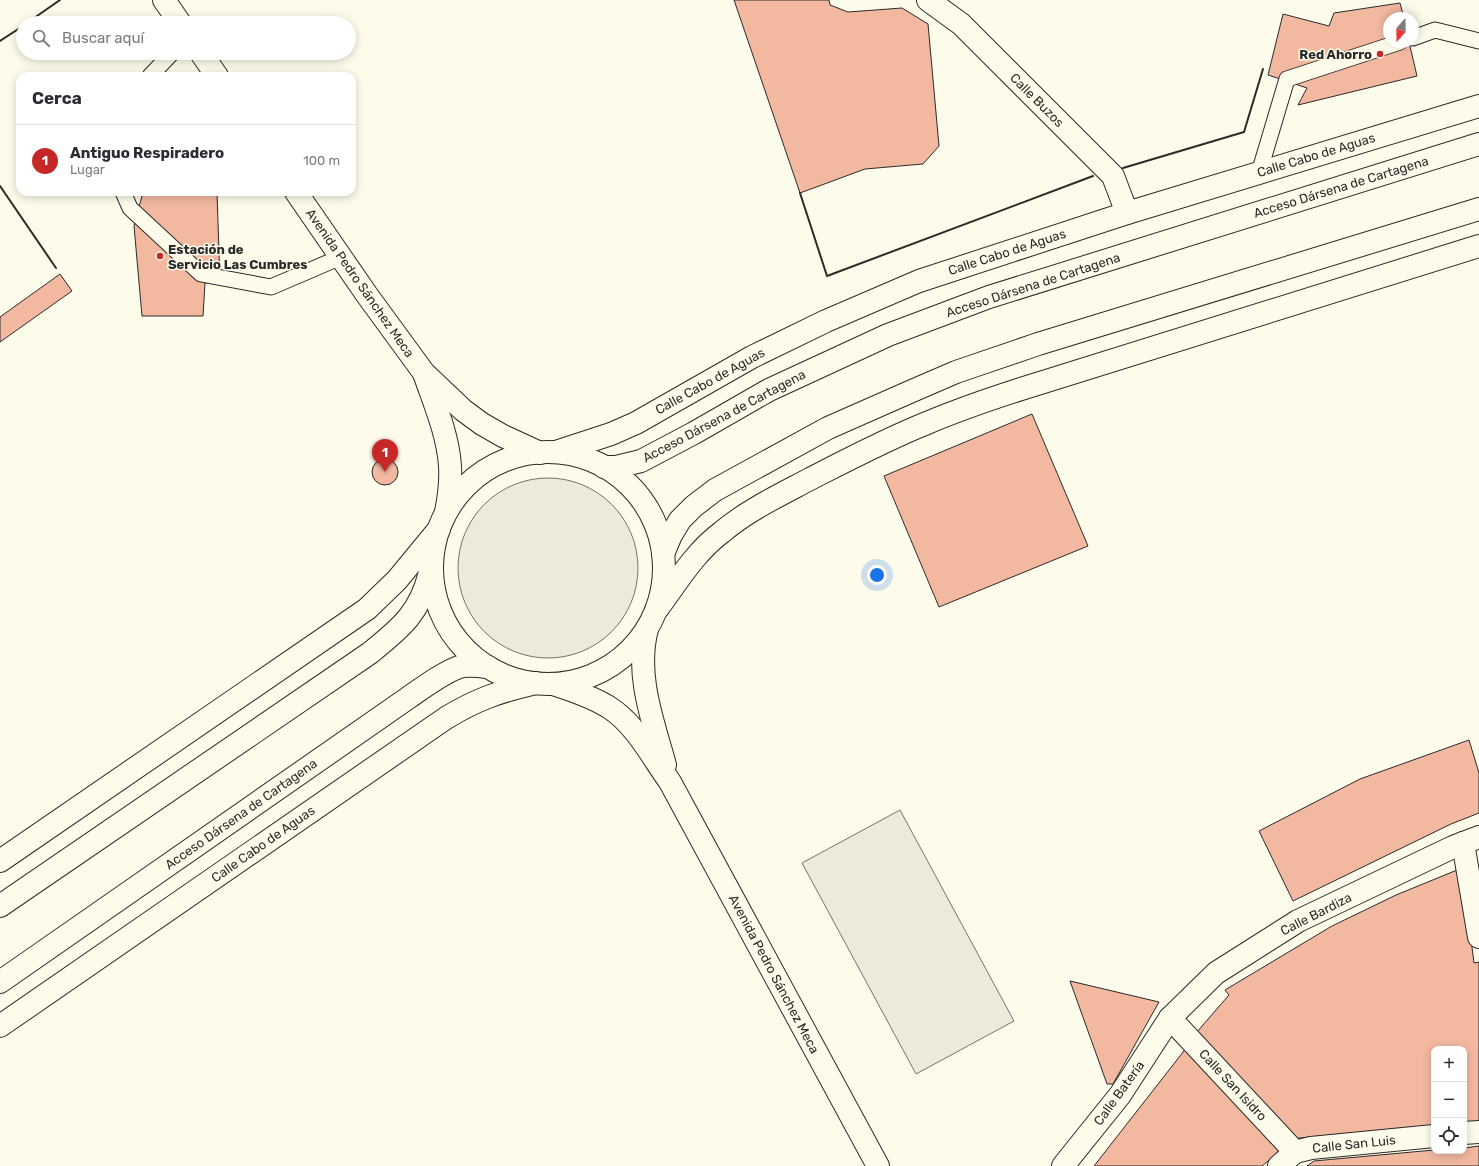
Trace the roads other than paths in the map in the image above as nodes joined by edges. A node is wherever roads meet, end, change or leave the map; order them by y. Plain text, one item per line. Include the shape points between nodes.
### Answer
1 (164, 0) edge
2 (928, 0) edge
3 (175, 16) edge
4 (1419, 36) edge
5 (1479, 41) edge
6 (1383, 48) edge
7 (165, 60) edge
8 (206, 60) edge
9 (154, 72) edge
10 (214, 72) edge
11 (1479, 106) edge
12 (1479, 144) edge
13 (1259, 173) junction
14 (125, 196) edge
15 (299, 196) edge
16 (1479, 209) edge
17 (1127, 213) junction
18 (1479, 246) edge
19 (341, 257) junction
20 (424, 373) junction
21 (548, 452) junction
22 (604, 466) junction
23 (442, 521) junction
24 (663, 554) junction
25 (432, 563) junction
26 (658, 608) junction
27 (647, 629) junction
28 (488, 667) junction
29 (545, 684) junction
30 (670, 782) junction
31 (1471, 840) edge
32 (0, 861) edge
33 (0, 906) edge
34 (1479, 937) edge
35 (0, 982) edge
36 (1170, 1018) junction
37 (0, 1026) edge
38 (1479, 1132) edge
39 (1467, 1133) edge
40 (1431, 1136) edge
41 (1295, 1152) junction
42 (878, 1166) edge
43 (1063, 1166) edge
44 (1279, 1166) edge

1 - 3 main road
2 - 17 main road, Calle Buzos via 961,24 1112,176
4 - 5 lane via 1435,30
6 - 13 lane via 1287,79
7 - 9 lane
8 - 10 main road
11 - 13 main road, Calle Cabo de Aguas
12 - 22 main road, Acceso Dársena de Cartagena via 967,305 888,335 769,390 641,461 616,467
13 - 17 main road, Calle Cabo de Aguas
14 - 19 lane via 130,208 201,274 271,287
15 - 19 main road, Avenida Pedro Sánchez Meca
16 - 24 main road via 1038,344 956,372 828,428 715,490 680,520
17 - 21 main road, Calle Cabo de Aguas via 919,281 826,321 752,357 636,423 611,434
18 - 26 main road via 1021,389 883,442 748,514 721,532 684,571
19 - 20 main road, Avenida Pedro Sánchez Meca
20 - 21 main road, Avenida Pedro Sánchez Meca via 463,410 482,424 503,436
20 - 23 main road, Avenida Pedro Sánchez Meca via 440,421 450,465 450,491
21 - 22 main road via 578,457
21 - 23 main road, Calle Cabo de Aguas via 508,459 478,475 455,498
22 - 24 main road via 624,481 644,504 660,536
23 - 25 main road, Avenida Pedro Sánchez Meca
23 - 32 main road via 397,580 367,609
24 - 26 main road via 664,572
25 - 28 main road via 432,581 436,598 450,631 461,645
25 - 33 main road via 421,598 412,615 399,630
26 - 27 main road
27 - 29 main road, Calle Cabo de Aguas via 626,654 600,672 569,682
27 - 30 main road via 642,658 644,683
28 - 29 main road via 512,678
28 - 35 main road, Acceso Dársena de Cartagena via 470,665 438,678
29 - 30 main road via 595,700 610,708 625,720 639,737
29 - 37 main road, Calle Cabo de Aguas via 502,691 468,704
30 - 42 main road, Avenida Pedro Sánchez Meca
31 - 34 main road
31 - 36 main road, Calle Bardiza via 1298,922 1216,972
36 - 41 main road, Calle San Isidro
36 - 43 main road, Calle Batería via 1120,1095
38 - 39 main road
40 - 41 main road, Calle San Luis via 1311,1148
41 - 44 main road, Calle San Luis

